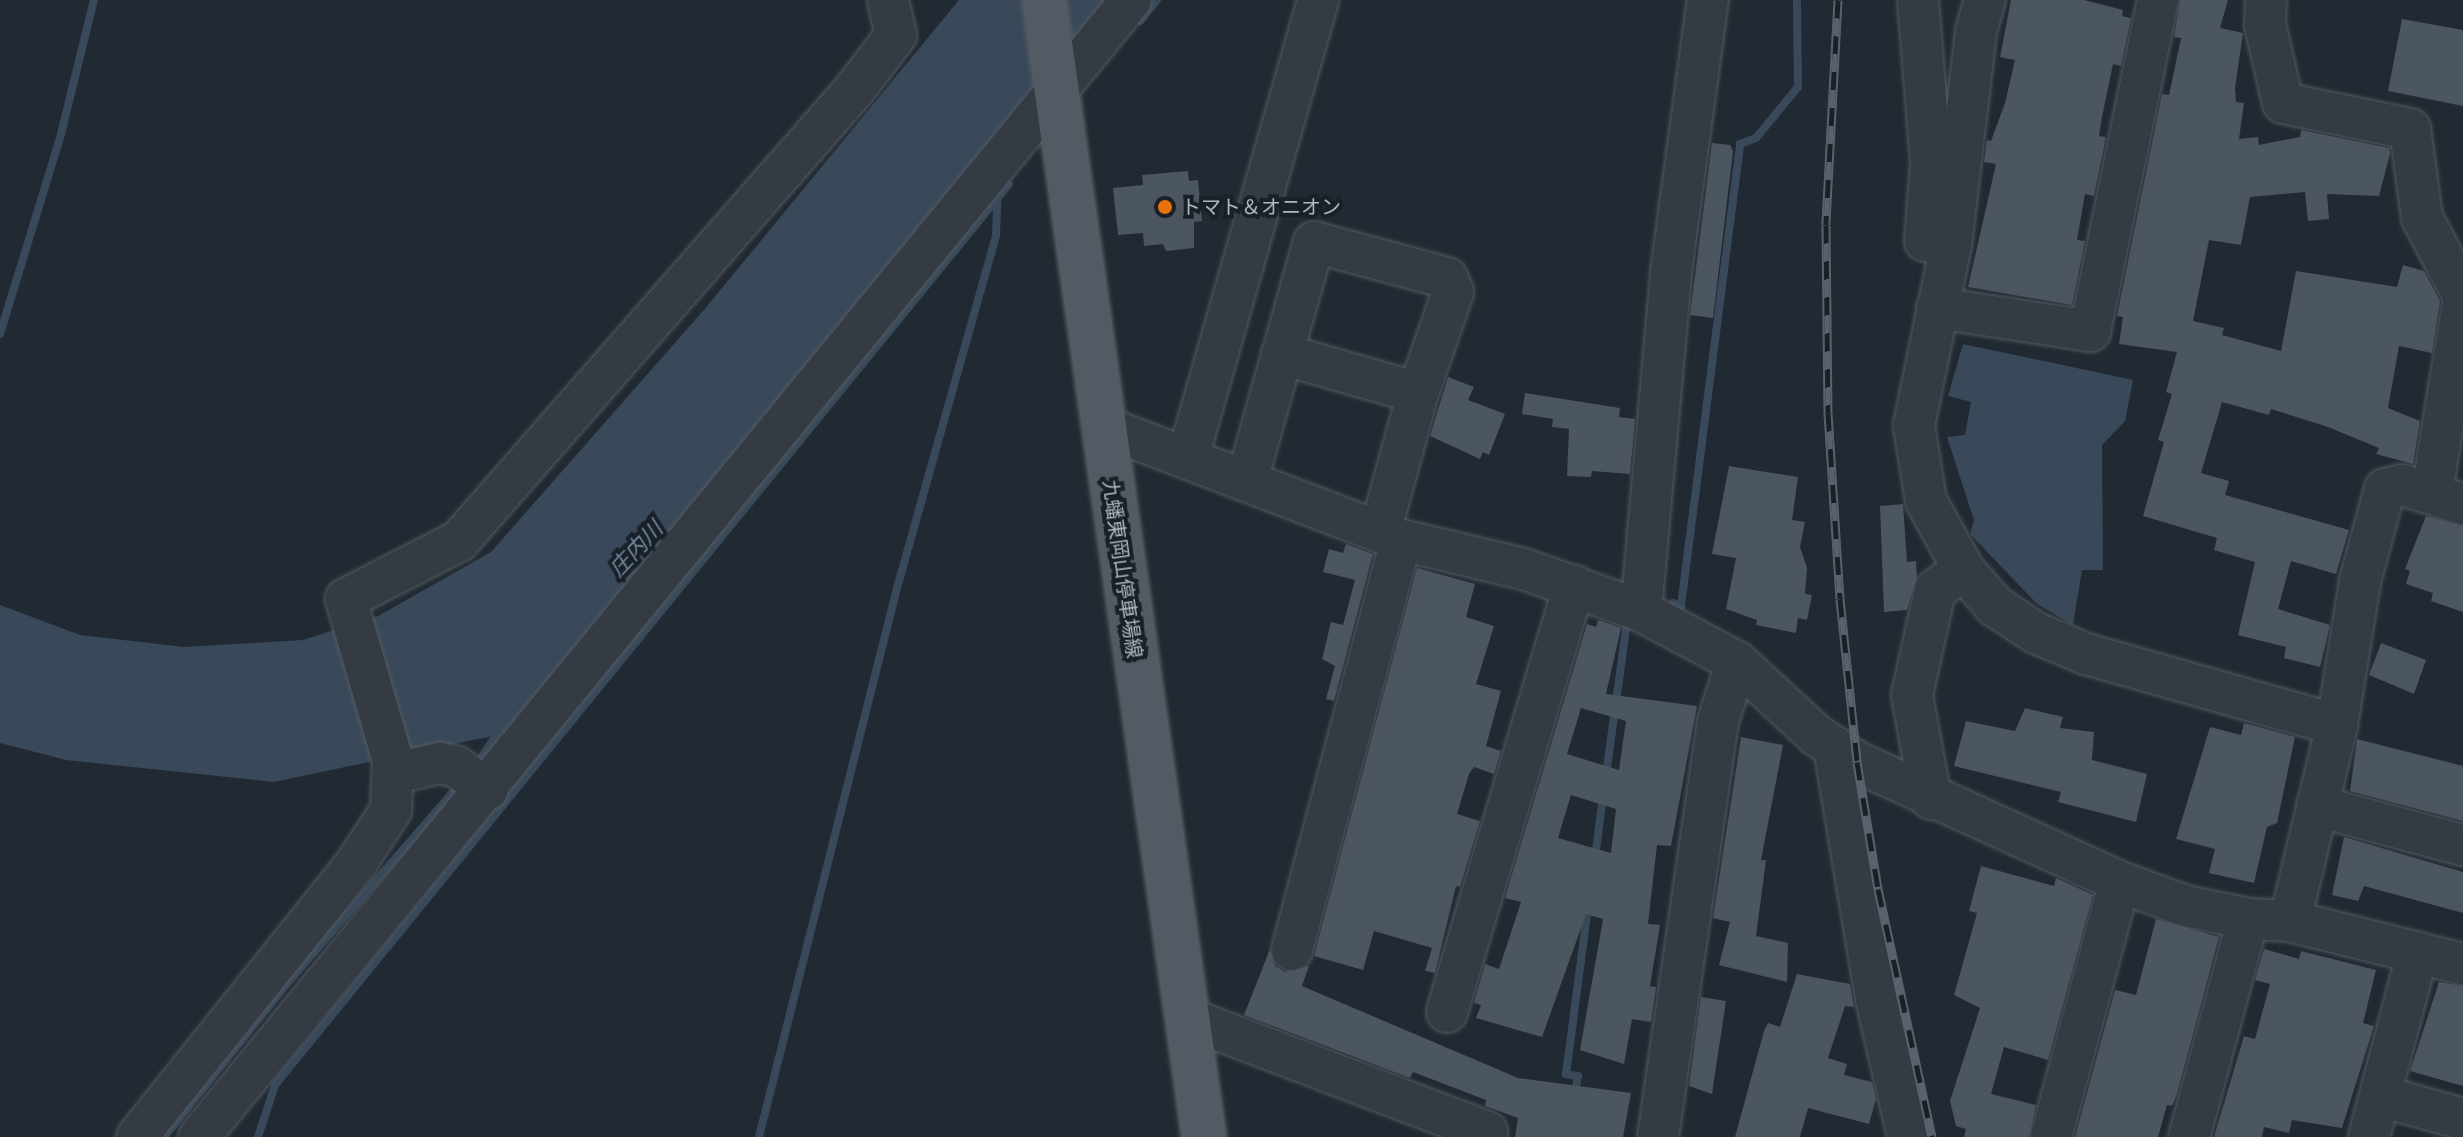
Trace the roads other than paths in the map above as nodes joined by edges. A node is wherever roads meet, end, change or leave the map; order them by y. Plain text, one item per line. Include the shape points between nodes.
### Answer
1 (888, 0) edge
2 (1044, 0) edge
3 (1131, 0) edge
4 (1318, 0) edge
5 (1708, 0) edge
6 (1918, 0) edge
7 (1985, 0) edge
8 (2158, 0) edge
9 (2266, 0) edge
10 (1055, 92) junction
11 (1951, 245) junction
12 (2463, 295) edge
13 (2463, 303) edge
14 (1937, 308) junction
15 (1282, 354) junction
16 (1418, 393) junction
17 (1102, 426) junction
18 (1188, 457) junction
19 (1247, 480) junction
20 (2447, 498) edge
21 (1391, 536) junction
22 (1964, 570) junction
23 (1574, 586) junction
24 (1641, 611) junction
25 (1737, 662) junction
26 (2337, 725) junction
27 (1834, 747) junction
28 (394, 767) junction
29 (475, 781) junction
30 (1931, 799) junction
31 (2317, 806) junction
32 (2463, 845) edge
33 (2120, 882) junction
34 (2248, 919) junction
35 (2290, 921) junction
36 (1292, 950) dead end
37 (2418, 952) junction
38 (2463, 964) edge
39 (1447, 1012) dead end
40 (1187, 1018) junction
41 (2380, 1096) junction
42 (2463, 1119) edge
43 (137, 1137) edge
44 (199, 1137) edge
45 (1204, 1137) edge
46 (1486, 1137) edge
47 (1658, 1137) edge
48 (1908, 1137) edge
49 (2051, 1137) edge
50 (2189, 1137) edge
51 (2369, 1137) edge

1 - 28 street via 896,35 855,89 459,541 346,599
2 - 10 main road, 九蟠東岡山停車場線
3 - 10 street
4 - 18 street
5 - 24 street via 1671,272
6 - 11 street via 1931,163 1925,241
7 - 11 street via 1976,31
8 - 14 street via 2090,331
9 - 12 street via 2265,25 2283,103 2410,129 2422,218
10 - 17 main road, 九蟠東岡山停車場線
10 - 29 street
11 - 14 street
13 - 20 street
14 - 22 street via 1914,426 1917,464 1942,536
15 - 16 street
15 - 16 street via 1314,242 1447,278 1453,292
15 - 19 street
16 - 21 street
17 - 18 street
17 - 40 main road, 九蟠東岡山停車場線
18 - 19 street
19 - 21 street
20 - 26 street via 2403,485 2385,489 2360,581
21 - 23 street
21 - 36 street
22 - 26 street via 1995,606 2036,633 2086,654
22 - 30 street via 1935,590 1912,695
23 - 24 street
23 - 39 street
24 - 25 street
25 - 27 street
25 - 47 street via 1718,721
26 - 31 street
27 - 30 street
27 - 48 street via 1873,984
28 - 29 street via 440,763
28 - 43 street via 391,810 376,836
29 - 44 street
30 - 33 street
31 - 32 street
31 - 35 street
33 - 34 street via 2186,906
33 - 49 street
34 - 35 street
34 - 50 street
35 - 37 street
37 - 38 street
37 - 41 street
40 - 45 main road, 九蟠東岡山停車場線
40 - 46 street via 1487,1132
41 - 42 street
41 - 51 street

